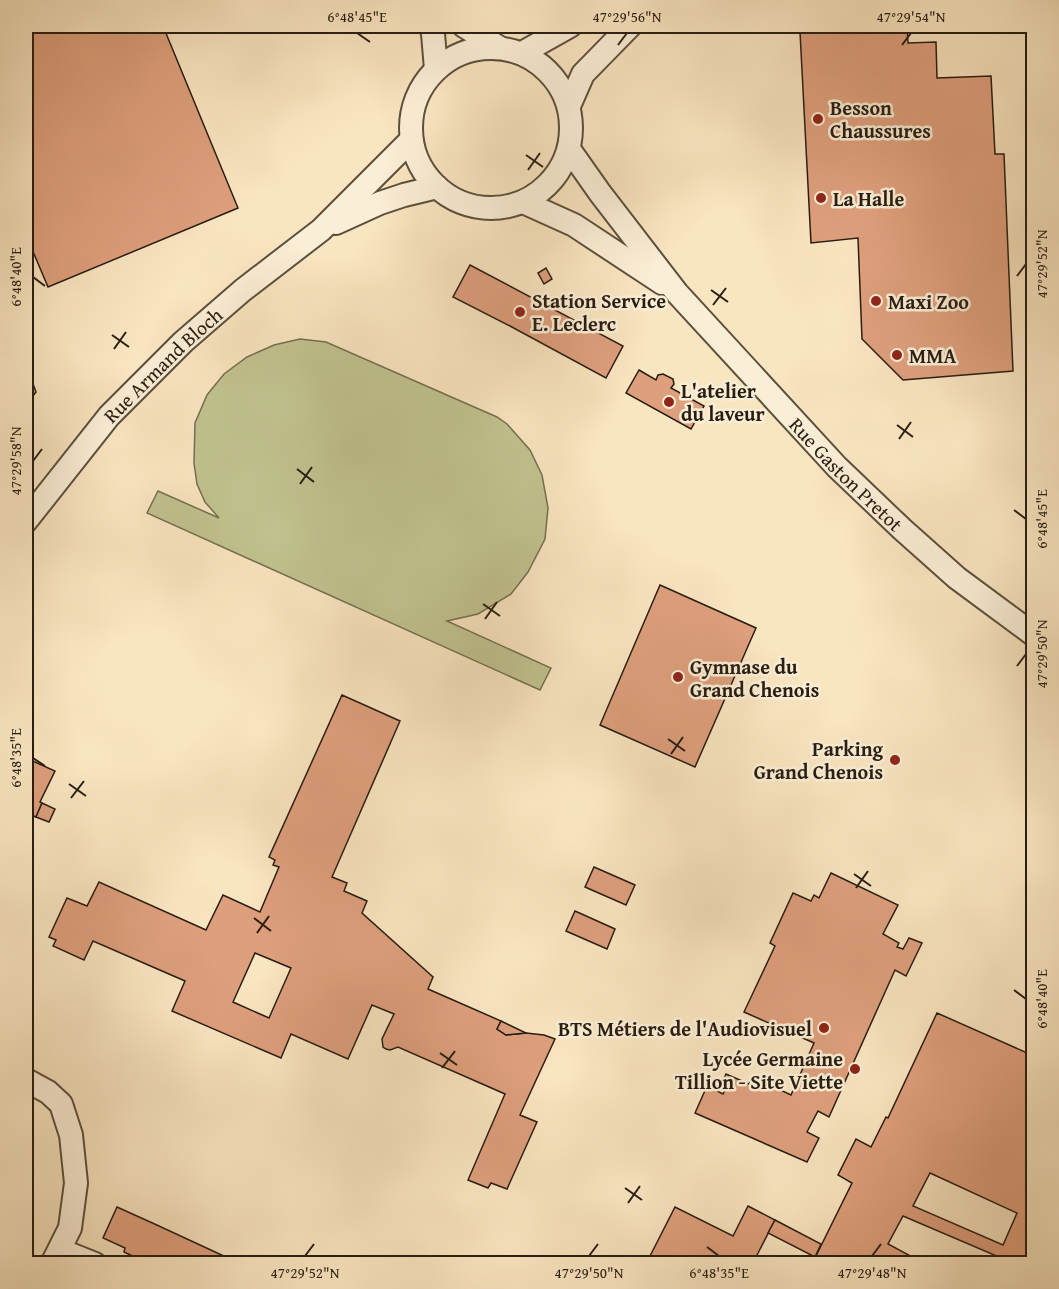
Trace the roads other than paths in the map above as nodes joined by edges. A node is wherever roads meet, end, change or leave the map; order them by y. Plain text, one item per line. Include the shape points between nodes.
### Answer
1 (431, 26) edge
2 (464, 26) edge
3 (570, 26) edge
4 (630, 26) edge
5 (500, 48) junction
6 (522, 53) junction
7 (436, 69) junction
8 (569, 106) junction
9 (411, 140) junction
10 (569, 149) junction
11 (436, 187) junction
12 (523, 202) junction
13 (321, 230) junction
14 (677, 293) junction
15 (26, 521) edge
16 (1034, 635) edge
17 (26, 1080) edge
18 (56, 1257) edge
19 (95, 1263) edge

1 - 7 street
2 - 5 street
3 - 6 street
4 - 8 street via 584,74
5 - 6 street
5 - 7 street via 477,48
6 - 8 street via 543,65 559,84
7 - 9 street via 414,105
8 - 10 street
9 - 11 street via 420,166
9 - 13 street, Rue Armand Bloch
10 - 12 street via 559,171 543,190
10 - 14 street, Rue Gaston Pretot
11 - 12 street via 477,208 501,208
11 - 13 street, Rue Armand Bloch via 380,203
12 - 14 street, Rue Gaston Pretot via 574,225
13 - 15 street, Rue Armand Bloch via 183,342 109,416
14 - 16 street, Rue Gaston Pretot via 837,467 957,578
17 - 18 street via 61,1104 70,1135 76,1183 70,1228
18 - 19 street

